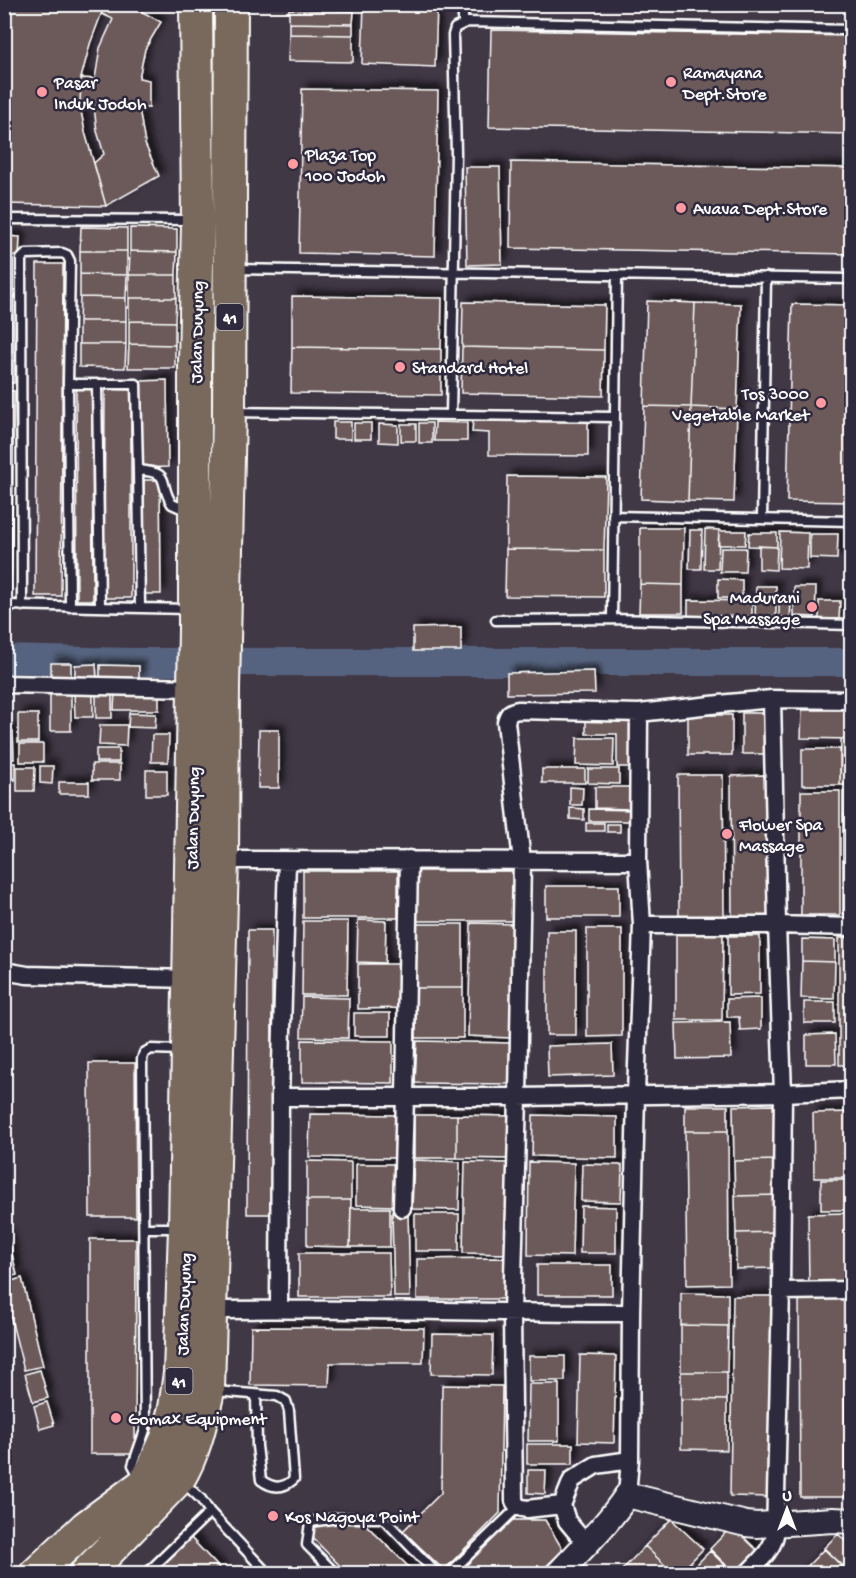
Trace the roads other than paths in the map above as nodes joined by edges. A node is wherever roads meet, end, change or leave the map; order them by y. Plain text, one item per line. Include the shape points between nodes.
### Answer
1 (463, 4) edge
2 (196, 18) edge
3 (231, 18) edge
4 (463, 24) junction
5 (852, 30) edge
6 (4, 219) edge
7 (198, 220) junction
8 (230, 269) junction
9 (454, 273) junction
10 (617, 275) junction
11 (766, 278) junction
12 (852, 279) edge
13 (68, 384) junction
14 (98, 384) junction
15 (229, 412) junction
16 (452, 415) junction
17 (615, 417) junction
18 (138, 470) junction
19 (211, 509) junction
20 (613, 516) junction
21 (762, 519) junction
22 (852, 521) edge
23 (4, 605) edge
24 (22, 606) junction
25 (70, 607) junction
26 (100, 607) junction
27 (140, 607) junction
28 (612, 619) junction
29 (496, 620) dead end
30 (205, 623) junction
31 (852, 625) edge
32 (4, 684) edge
33 (204, 685) junction
34 (772, 699) junction
35 (852, 700) edge
36 (639, 713) junction
37 (222, 860) junction
38 (409, 860) junction
39 (287, 861) junction
40 (522, 861) junction
41 (638, 861) junction
42 (642, 925) junction
43 (777, 925) junction
44 (852, 927) edge
45 (4, 970) edge
46 (27, 975) junction
47 (4, 979) edge
48 (189, 979) junction
49 (189, 1050) junction
50 (852, 1090) edge
51 (783, 1093) junction
52 (636, 1094) junction
53 (280, 1096) junction
54 (405, 1096) junction
55 (518, 1097) junction
56 (201, 1132) junction
57 (402, 1208) dead end
58 (144, 1228) junction
59 (185, 1228) junction
60 (852, 1290) edge
61 (781, 1291) junction
62 (279, 1309) junction
63 (210, 1310) junction
64 (512, 1313) junction
65 (631, 1313) junction
66 (208, 1391) junction
67 (256, 1395) junction
68 (630, 1460) junction
69 (179, 1478) junction
70 (144, 1484) junction
71 (627, 1495) junction
72 (562, 1505) junction
73 (518, 1507) junction
74 (210, 1512) junction
75 (852, 1521) edge
76 (775, 1524) junction
77 (586, 1544) junction
78 (36, 1574) edge
79 (86, 1574) edge
80 (146, 1574) edge
81 (268, 1574) edge
82 (336, 1574) edge
83 (437, 1574) edge
84 (449, 1574) edge
85 (558, 1574) edge
86 (747, 1574) edge

1 - 4 lane
2 - 3 highway
2 - 7 highway, Jalan Duyung / 41
3 - 8 highway, Jalan Duyung / 41
4 - 5 lane
4 - 9 lane via 455,28 453,35
6 - 7 lane
7 - 19 highway, Jalan Duyung / 41 via 195,360
8 - 9 lane
8 - 15 highway, Jalan Duyung / 41
9 - 10 lane
9 - 16 lane
10 - 11 lane
10 - 17 lane
11 - 12 lane
11 - 21 lane
13 - 14 lane
13 - 24 lane via 70,261 62,253 26,254 21,259
13 - 25 lane
14 - 18 lane via 137,385
14 - 26 lane
15 - 16 lane
15 - 19 highway, Jalan Duyung / 41
16 - 17 lane
17 - 20 lane
18 - 19 lane via 160,474 172,504
18 - 27 lane
19 - 30 highway, Jalan Duyung / 41
20 - 21 lane
20 - 28 lane
21 - 22 lane
23 - 24 lane
24 - 25 lane
25 - 26 lane
26 - 27 lane
27 - 30 lane
28 - 29 lane
28 - 31 lane
30 - 33 highway, Jalan Duyung / 41
32 - 33 street
33 - 37 highway, Jalan Duyung / 41
33 - 48 highway, Jalan Duyung / 41
34 - 35 street
34 - 36 street
34 - 43 street
36 - 40 street via 519,710 507,715
36 - 41 street
37 - 39 street
37 - 56 highway, Jalan Duyung / 41
38 - 39 street
38 - 40 street
38 - 54 street
39 - 53 street
40 - 41 street
40 - 55 street
41 - 42 street
42 - 43 street
42 - 52 street
43 - 44 street
43 - 51 street
45 - 46 street
46 - 47 street
46 - 48 street
48 - 49 highway, Jalan Duyung / 41
49 - 56 highway, Jalan Duyung / 41
49 - 58 lane via 151,1049 142,1059
50 - 51 street
51 - 52 street
51 - 61 street
52 - 55 street
52 - 65 street
53 - 54 street
53 - 62 street
54 - 55 street
54 - 57 street
55 - 64 street
56 - 59 highway, Jalan Duyung / 41
56 - 63 highway, Jalan Duyung / 41
58 - 59 lane
58 - 70 lane via 145,1430 133,1465
59 - 70 highway, Jalan Duyung / 41 via 180,1373 175,1408 167,1438
60 - 61 street
61 - 76 street
62 - 63 street
62 - 64 street
63 - 66 highway, Jalan Duyung / 41
64 - 65 street
64 - 73 street via 513,1496
65 - 68 street
66 - 67 lane
66 - 69 highway, Jalan Duyung / 41 via 199,1432
67 - 67 lane via 277,1396 286,1401 290,1411 294,1479 287,1485 268,1486 261,1480
68 - 71 street
68 - 72 street via 596,1466 572,1480
69 - 74 lane
69 - 79 highway, Jalan Duyung / 41
70 - 78 highway, Jalan Duyung / 41 via 86,1527
71 - 76 street via 746,1524
71 - 77 street
72 - 73 street
72 - 77 street via 567,1521
73 - 84 lane
74 - 80 lane
74 - 81 lane
75 - 76 street
76 - 86 street via 769,1550
77 - 85 street
82 - 83 lane via 307,1545 310,1522 383,1518

